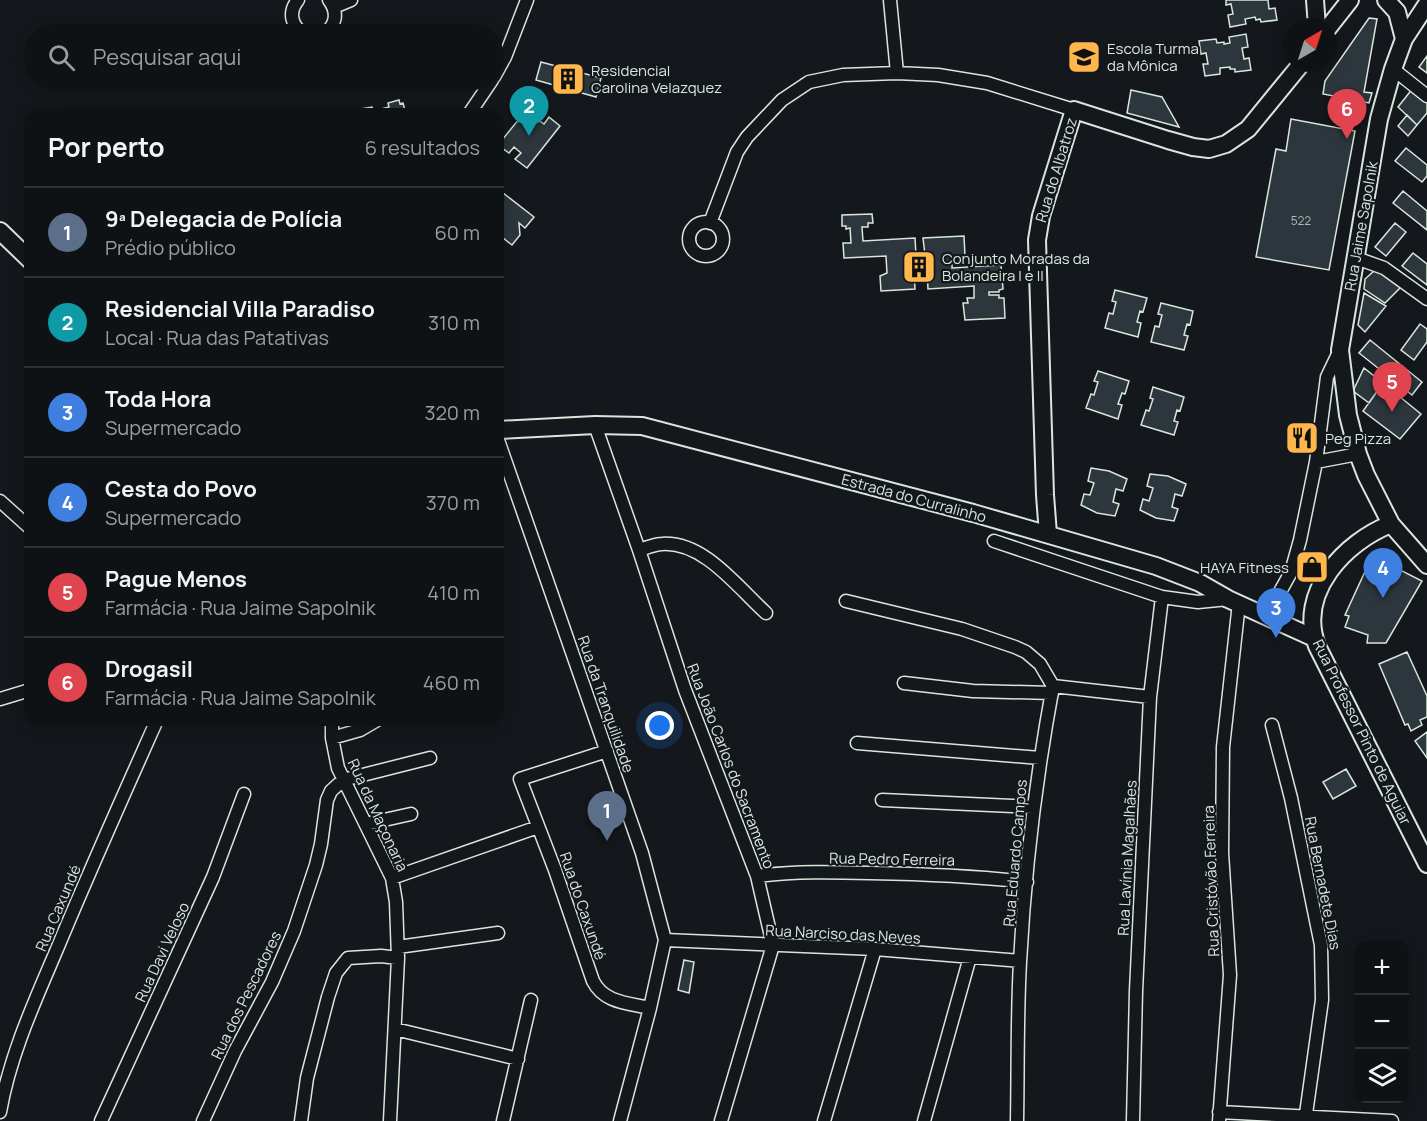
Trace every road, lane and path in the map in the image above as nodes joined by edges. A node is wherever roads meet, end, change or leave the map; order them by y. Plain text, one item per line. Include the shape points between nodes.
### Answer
1 (298, 0) edge
2 (351, 0) edge
3 (527, 0) edge
4 (890, 0) edge
5 (1315, 0) edge
6 (1350, 0) edge
7 (332, 3) edge
8 (1394, 4) edge
9 (1425, 5) edge
10 (1316, 18) edge
11 (1336, 18) edge
12 (294, 24) edge
13 (333, 24) edge
14 (1404, 39) junction
15 (504, 57) edge
16 (1393, 69) junction
17 (1295, 72) edge
18 (897, 73) junction
19 (485, 90) edge
20 (1427, 96) edge
21 (473, 108) edge
22 (1074, 110) junction
23 (710, 223) dead end
24 (0, 231) edge
25 (24, 254) edge
26 (1356, 258) junction
27 (1427, 299) edge
28 (1340, 350) junction
29 (595, 425) junction
30 (504, 430) edge
31 (1358, 454) junction
32 (504, 461) edge
33 (1316, 462) junction
34 (0, 501) edge
35 (24, 523) edge
36 (1391, 524) junction
37 (1048, 534) junction
38 (994, 541) dead end
39 (639, 550) junction
40 (1427, 565) edge
41 (1162, 597) junction
42 (846, 601) dead end
43 (1233, 601) junction
44 (766, 613) dead end
45 (1266, 617) junction
46 (1314, 638) junction
47 (904, 683) dead end
48 (1052, 690) junction
49 (24, 692) edge
50 (1150, 696) junction
51 (0, 699) edge
52 (1272, 725) dead end
53 (154, 726) edge
54 (332, 726) edge
55 (367, 726) edge
56 (332, 738) junction
57 (857, 742) dead end
58 (607, 751) junction
59 (430, 758) dead end
60 (1040, 758) junction
61 (343, 780) junction
62 (244, 794) dead end
63 (882, 800) dead end
64 (1033, 807) junction
65 (411, 814) dead end
66 (366, 824) junction
67 (538, 827) junction
68 (1427, 864) edge
69 (757, 876) junction
70 (392, 878) junction
71 (1027, 882) junction
72 (498, 933) dead end
73 (665, 940) junction
74 (773, 945) junction
75 (875, 949) junction
76 (398, 953) junction
77 (970, 957) junction
78 (1020, 962) junction
79 (531, 1000) dead end
80 (650, 1008) junction
81 (395, 1029) junction
82 (518, 1059) junction
83 (929, 1103) junction
84 (0, 1112) edge
85 (1219, 1116) edge
86 (1305, 1119) edge
87 (101, 1121) edge
88 (203, 1121) edge
89 (300, 1121) edge
90 (390, 1121) edge
91 (503, 1121) edge
92 (620, 1121) edge
93 (721, 1121) edge
94 (824, 1121) edge
95 (924, 1121) edge
96 (930, 1121) edge
97 (1017, 1121) edge
98 (1133, 1121) edge
99 (1392, 1121) edge

1 - 12 street via 292,8
2 - 7 street
3 - 15 street
4 - 18 street
5 - 10 street
6 - 11 street
7 - 13 street
8 - 9 street via 1413,13
8 - 14 street
9 - 14 street, Rua Jaime Sapolnik
14 - 16 street, Rua Jaime Sapolnik
16 - 20 street
16 - 26 street, Rua Jaime Sapolnik via 1379,119
17 - 22 street, Rua do Albatroz via 1248,129 1226,144 1209,149
18 - 22 street via 962,78
18 - 23 street via 824,78 809,82 782,100 756,125 737,152
19 - 21 street
22 - 37 street, Rua do Albatroz via 1037,240
24 - 25 street
26 - 27 street via 1384,268
26 - 28 street, Rua Jaime Sapolnik
28 - 31 street, Rua Jaime Sapolnik via 1344,393
28 - 33 street, Rua Jaime Sapolnik via 1327,377
29 - 30 street, Estrada do Curralinho
29 - 37 street, Estrada do Curralinho via 642,426
29 - 39 street, Rua João Carlos do Sacramento
31 - 33 street
31 - 36 street, Rua Jaime Sapolnik
32 - 58 street, Rua da Tranquilidade
33 - 45 street, Rua Jaime Sapolnik via 1291,572
34 - 35 street
36 - 40 street, Rua Jaime Sapolnik
36 - 46 street, Rua Professor Pinto de Aguiar via 1352,547 1327,573 1314,603
37 - 43 street, Estrada do Curralinho via 1178,573
38 - 41 street
39 - 44 street via 661,544 693,550 728,575
39 - 69 street, Rua João Carlos do Sacramento via 685,690
41 - 43 street via 1198,603
41 - 50 street, Rua Lavínia Magalhães
42 - 48 street via 962,629 1015,647 1040,664
43 - 45 street, Estrada do Curralinho
43 - 85 street, Rua Cristóvão Ferreira via 1223,747 1222,853 1230,975
45 - 46 street, Estrada do Curralinho
46 - 68 street, Rua Professor Pinto de Aguiar
47 - 48 street via 965,690
48 - 50 street
48 - 60 street, Rua Eduardo Campos
49 - 51 street
50 - 98 street, Rua Lavínia Magalhães
52 - 86 street, Rua Bernadete Dias via 1321,945 1322,1000
53 - 84 street, Rua Caxundé via 34,1003 11,1062
54 - 56 street, Rua da Maçonaria
55 - 56 street
56 - 61 street, Rua da Maçonaria
57 - 60 street
58 - 67 street, Rua do Caxundé via 520,779
58 - 73 street, Rua da Tranquilidade via 642,853
59 - 61 street
60 - 64 street, Rua Eduardo Campos
61 - 66 street, Rua da Maçonaria
61 - 88 street, Rua dos Pescadores via 327,800 319,854 294,932
62 - 87 street, Rua Davi Veloso via 213,877
63 - 64 street
64 - 71 street, Rua Eduardo Campos
65 - 66 street
66 - 70 street, Rua da Maçonaria
67 - 70 street
67 - 80 street, Rua do Caxundé via 598,992
69 - 71 street, Rua Pedro Ferreira via 924,874
69 - 74 street, Rua João Carlos do Sacramento
70 - 76 street, Rua da Maçonaria
71 - 78 street, Rua Eduardo Campos
72 - 76 street
73 - 74 street, Rua Narciso das Neves
73 - 80 street, Rua da Tranquilidade
74 - 75 street, Rua Narciso das Neves
74 - 93 street, Rua João Carlos do Sacramento
75 - 77 street, Rua Narciso das Neves
75 - 94 street
76 - 81 street, Rua da Maçonaria
76 - 89 street via 348,958 336,973 307,1078
77 - 78 street, Rua Narciso das Neves
77 - 83 street
78 - 97 street, Rua Eduardo Campos
79 - 82 street
80 - 92 street, Rua da Tranquilidade
81 - 82 street
81 - 90 street, Rua da Maçonaria
82 - 91 street
83 - 95 street
83 - 96 street
85 - 86 street
86 - 99 street

